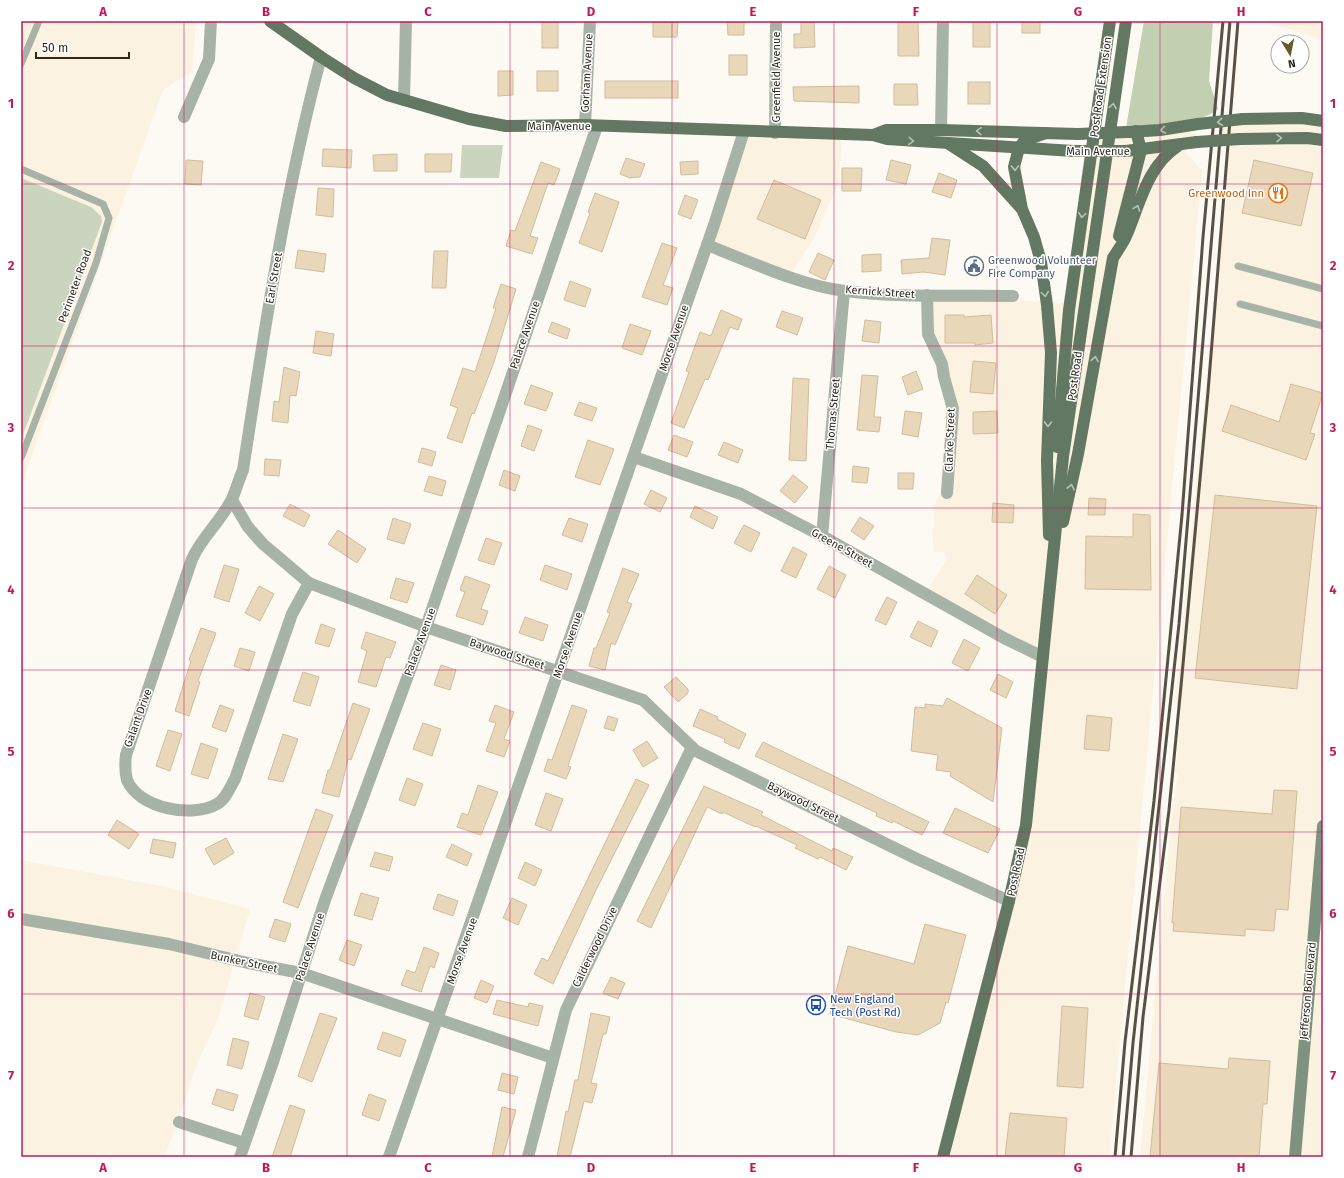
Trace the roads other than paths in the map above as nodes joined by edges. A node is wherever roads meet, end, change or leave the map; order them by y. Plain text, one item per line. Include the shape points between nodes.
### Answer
1 (39, 21) edge
2 (211, 21) edge
3 (270, 21) edge
4 (406, 21) edge
5 (590, 21) edge
6 (776, 21) edge
7 (943, 21) edge
8 (1110, 21) edge
9 (1126, 21) edge
10 (321, 57) junction
11 (21, 64) edge
12 (404, 100) junction
13 (1323, 112) edge
14 (184, 117) dead end
15 (1302, 118) junction
16 (1323, 121) edge
17 (591, 126) junction
18 (941, 130) junction
19 (744, 131) junction
20 (1132, 132) junction
21 (775, 133) junction
22 (1046, 133) junction
23 (873, 135) junction
24 (1323, 140) edge
25 (948, 143) junction
26 (1178, 146) junction
27 (1019, 148) junction
28 (1142, 150) junction
29 (21, 168) edge
30 (1103, 172) joint
31 (1088, 176) joint
32 (1022, 209) junction
33 (707, 244) junction
34 (1113, 258) junction
35 (1238, 266) dead end
36 (1323, 289) edge
37 (844, 291) junction
38 (927, 295) junction
39 (1013, 296) dead end
40 (1240, 304) dead end
41 (1323, 326) edge
42 (634, 457) junction
43 (21, 458) edge
44 (947, 493) dead end
45 (232, 500) junction
46 (822, 536) junction
47 (1051, 580) junction
48 (308, 583) junction
49 (426, 627) junction
50 (1043, 656) junction
51 (559, 671) junction
52 (692, 748) junction
53 (1323, 826) edge
54 (1009, 901) junction
55 (21, 918) edge
56 (301, 973) junction
57 (438, 1019) junction
58 (553, 1058) junction
59 (179, 1122) dead end
60 (244, 1143) junction
61 (240, 1157) edge
62 (389, 1157) edge
63 (528, 1157) edge
64 (943, 1157) edge
65 (1295, 1157) edge

1 - 11 lane
2 - 14 street via 209,59
3 - 10 main road, Main Avenue
4 - 12 street
5 - 17 street, Gorham Avenue
6 - 21 street, Greenfield Avenue
7 - 18 street
8 - 31 main road, Post Road Extension
30 -> 9 main road, Post Road Extension
10 - 12 main road, Main Avenue via 354,78
10 - 45 street, Earl Street via 302,126 243,470
12 - 17 main road, Main Avenue via 469,119 506,126
13 - 15 main road
15 - 16 main road, Main Avenue
15 -> 20 main road, Main Avenue, bridge via 1243,119
17 - 19 main road, Main Avenue
17 - 49 street, Palace Avenue
22 -> 18 main road, Main Avenue
18 - 23 main road, Main Avenue via 886,130
19 - 21 main road, Main Avenue
19 - 33 street, Morse Avenue
20 - 22 main road, Main Avenue, bridge
20 - 28 main road
21 - 23 main road, Main Avenue
22 - 27 main road via 1025,140
23 -> 25 main road, Main Avenue via 887,139
26 -> 24 main road, Main Avenue, bridge via 1240,139
25 - 27 main road, Main Avenue
25 - 32 main road via 983,166
26 - 28 main road, Main Avenue
34 -> 26 main road via 1127,235 1138,204 1158,165 1167,153
27 - 28 main road, Main Avenue, bridge via 1073,151
27 -> 32 main road via 1014,167
28 - 34 main road
29 - 43 lane, Perimeter Road via 103,204 109,218 96,263
30 - 47 main road, Post Road via 1063,457
31 -> 47 main road, Post Road via 1069,310 1059,409
32 -> 47 main road via 1041,262 1048,313 1051,353 1047,461
33 - 37 street, Kernick Street via 793,278
33 - 42 street, Morse Avenue
47 -> 34 main road via 1078,454
35 - 36 lane
37 - 38 street, Kernick Street
37 - 46 street, Thomas Street
38 - 39 street, Kernick Street
38 - 44 street, Clarke Street via 928,334 942,364 953,409
40 - 41 lane
42 - 46 street, Greene Street via 741,494
42 - 51 street, Morse Avenue
45 - 48 street, Baywood Street via 248,527 263,544
45 - 48 street, Galant Drive via 202,539 192,559 141,713 129,741 126,755 127,779 140,796 174,810 209,808 219,803 235,779 292,614
46 - 50 street, Greene Street via 1004,638
47 - 50 main road, Post Road
48 - 49 street, Baywood Street
49 - 51 street, Baywood Street
49 - 56 street, Palace Avenue via 325,900
50 - 54 main road, Post Road via 1026,825
51 - 52 street, Baywood Street via 643,700
51 - 57 street, Morse Avenue
52 - 54 street, Baywood Street via 904,853
52 - 58 street, Calderwood Drive via 574,990
53 - 65 main road, Jefferson Boulevard
54 - 64 main road, Post Road
55 - 56 street, Bunker Street via 169,944
56 - 57 street, Bunker Street
56 - 60 street, Palace Avenue
57 - 58 street, Bunker Street
57 - 62 street, Morse Avenue
58 - 63 street, Calderwood Drive
59 - 60 street
60 - 61 street, Palace Avenue

